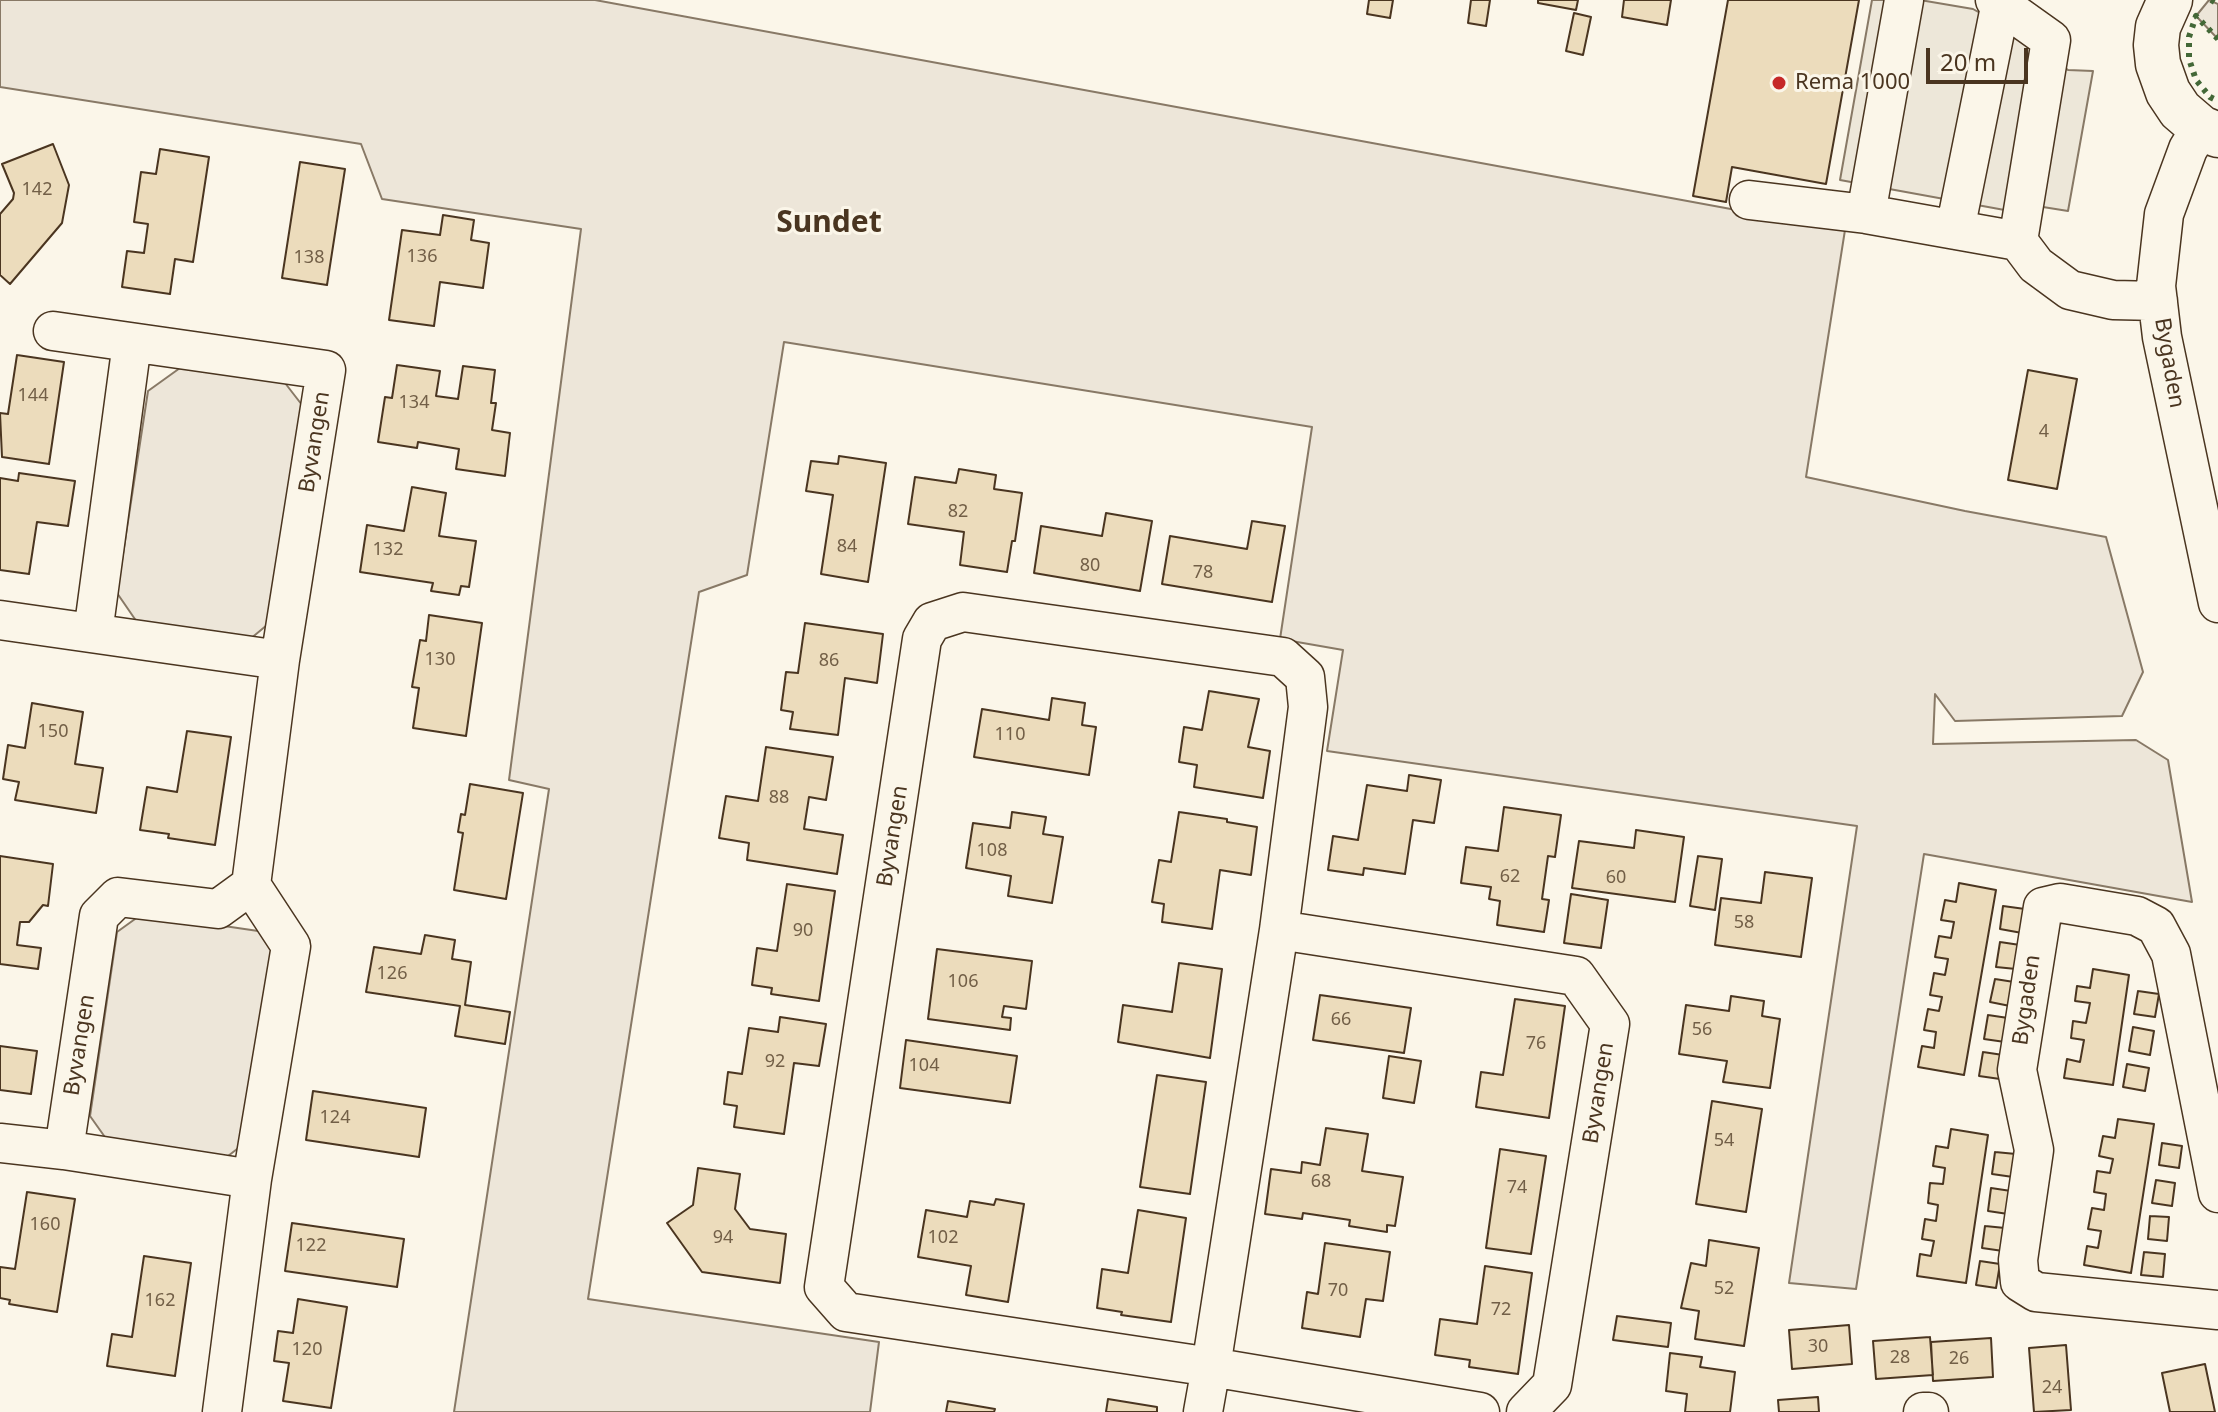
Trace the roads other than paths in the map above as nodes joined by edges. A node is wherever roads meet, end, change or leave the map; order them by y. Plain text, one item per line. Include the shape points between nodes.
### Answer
1 (1904, 0) edge
2 (2170, 0) edge
3 (1998, 1) edge
4 (2210, 131) edge
5 (1749, 200) dead end
6 (1866, 214) junction
7 (1955, 230) junction
8 (2018, 241) junction
9 (2158, 301) junction
10 (53, 331) dead end
11 (132, 343) junction
12 (2218, 603) edge
13 (0, 620) edge
14 (93, 633) junction
15 (280, 660) junction
16 (251, 885) junction
17 (1279, 930) junction
18 (0, 1143) edge
19 (64, 1150) junction
20 (252, 1179) junction
21 (2218, 1193) edge
22 (2218, 1310) edge
23 (1211, 1367) junction
24 (222, 1412) edge
25 (1203, 1412) edge
26 (1480, 1412) edge
27 (1526, 1412) edge
28 (1923, 1412) edge
29 (1929, 1412) edge

1 - 6 street
2 - 4 main road via 2158,27 2158,64 2174,101
3 - 7 street
3 - 8 street via 2051,40
4 - 9 street, Bygaden via 2188,149 2164,214
5 - 6 street
6 - 7 street
7 - 8 street
8 - 9 street via 2036,265 2070,290 2113,300
9 - 12 street, Bygaden
10 - 11 street, Byvangen
11 - 14 street
11 - 15 street, Byvangen via 326,370
13 - 14 street
14 - 15 street
15 - 16 street, Byvangen
16 - 19 street, Byvangen via 218,909 118,897 99,916
16 - 20 street via 291,946
17 - 23 street, Byvangen
17 - 23 street, Byvangen via 1308,707 1305,677 1283,657 963,612 932,622 922,639 824,1287 846,1312
17 - 27 street, Byvangen via 1576,976 1610,1024 1552,1385
18 - 19 street
19 - 20 street
20 - 24 street
21 - 22 street, Bygaden via 2171,954 2156,926 2137,916 2060,903 2043,907 2017,1070 2034,1150 2018,1260 2020,1282 2036,1292
23 - 25 street, Byvangen
23 - 26 street, Byvangen
28 - 29 street

